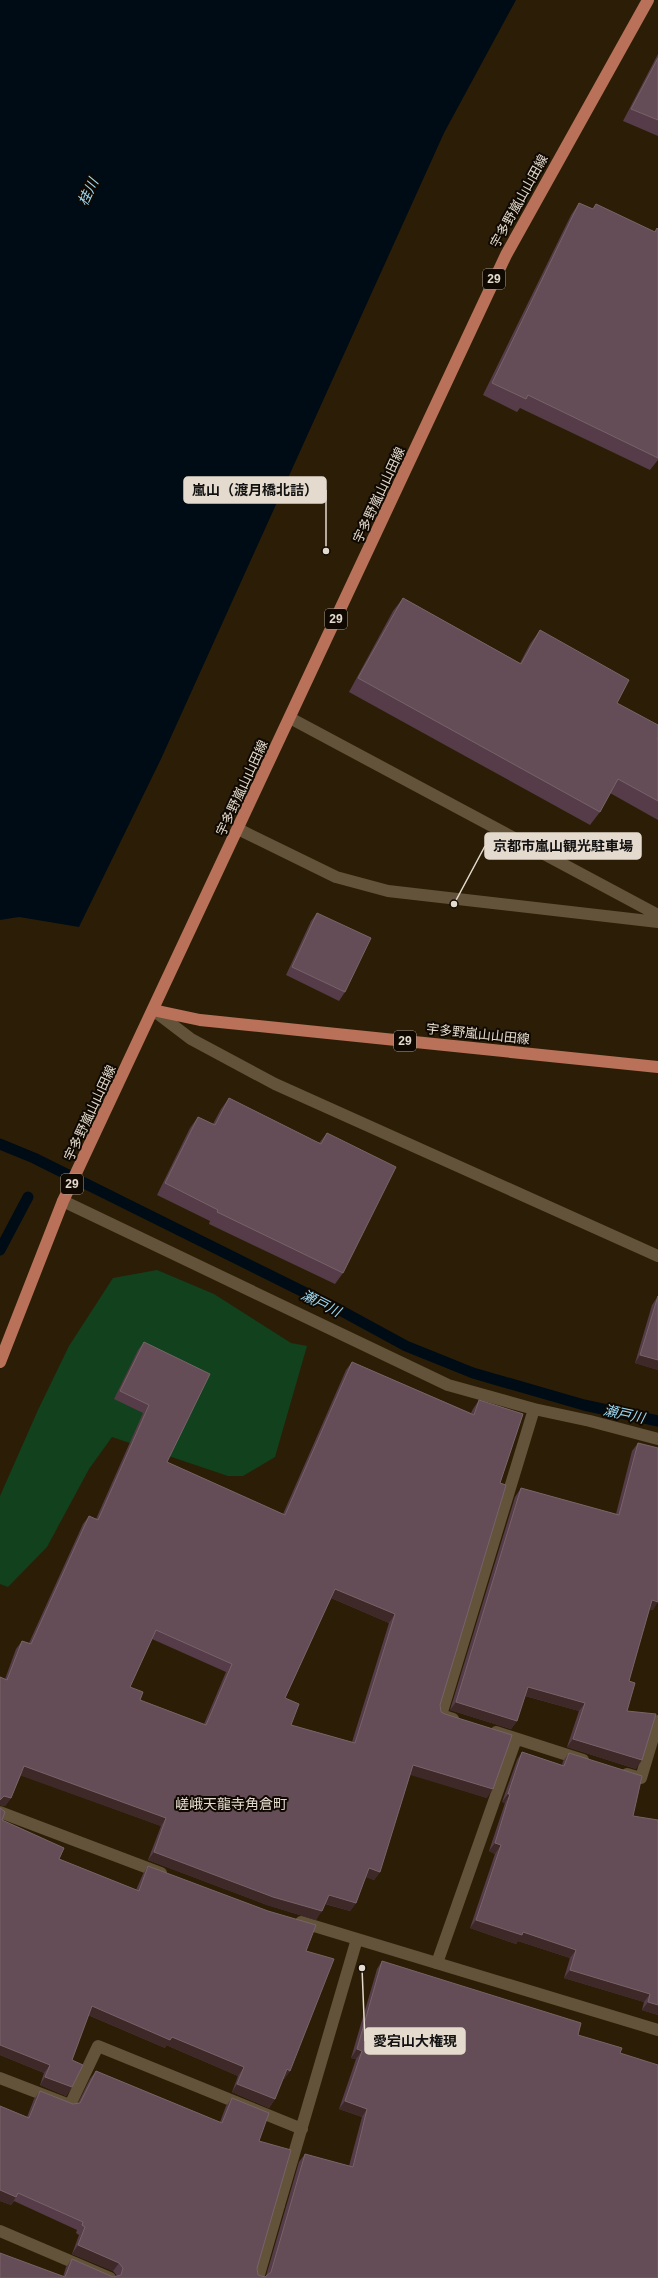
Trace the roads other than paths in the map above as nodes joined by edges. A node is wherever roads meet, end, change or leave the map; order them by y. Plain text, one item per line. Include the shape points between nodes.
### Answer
1 (648, 0) edge
2 (290, 718) junction
3 (238, 829) junction
4 (658, 915) edge
5 (658, 922) edge
6 (153, 1010) junction
7 (658, 1067) edge
8 (63, 1202) junction
9 (658, 1256) edge
10 (0, 1362) edge
11 (534, 1409) junction
12 (658, 1439) edge
13 (658, 1721) edge
14 (464, 1722) edge
15 (486, 1729) edge
16 (516, 1739) junction
17 (597, 1764) edge
18 (619, 1771) edge
19 (0, 1812) edge
20 (172, 1877) edge
21 (288, 1919) edge
22 (357, 1939) junction
23 (437, 1963) junction
24 (658, 2030) edge
25 (0, 2078) edge
26 (302, 2129) junction
27 (0, 2231) edge
28 (110, 2278) edge
29 (258, 2278) edge

1 - 2 main road, 宇多野嵐山山田線 / 29 via 506,254
2 - 3 main road, 宇多野嵐山山田線 / 29
2 - 4 street
3 - 5 street via 336,878 388,891
3 - 6 main road, 宇多野嵐山山田線 / 29
6 - 7 main road, 宇多野嵐山山田線 / 29 via 200,1020
6 - 8 main road, 宇多野嵐山山田線 / 29
6 - 9 street via 191,1039 275,1084
8 - 10 main road, 宇多野嵐山山田線 / 29
8 - 11 street via 448,1385
11 - 12 street
11 - 14 street via 441,1715
13 - 18 street via 641,1778
15 - 16 street
16 - 17 street
16 - 23 street
19 - 20 street
21 - 22 street
22 - 23 street
22 - 26 street
23 - 24 street
25 - 26 street via 70,2105 98,2046
26 - 29 street
27 - 28 street

